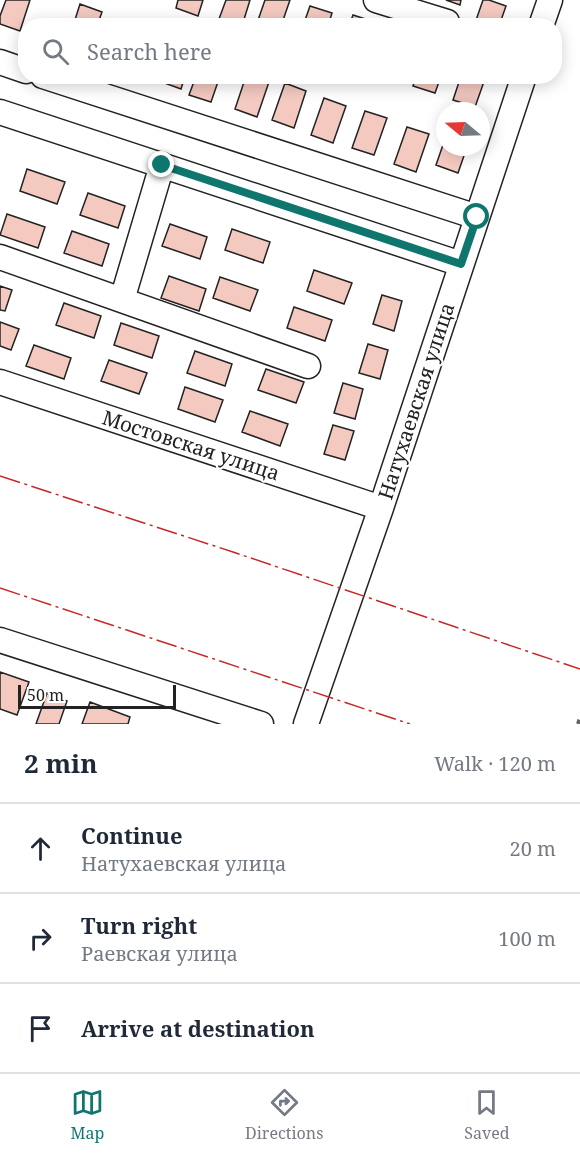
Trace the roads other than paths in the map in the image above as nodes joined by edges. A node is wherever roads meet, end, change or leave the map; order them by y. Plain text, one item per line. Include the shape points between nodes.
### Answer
1 (376, 0) edge
2 (550, 0) edge
3 (434, 18) edge
4 (544, 18) edge
5 (0, 62) edge
6 (18, 68) edge
7 (69, 84) edge
8 (521, 84) edge
9 (0, 112) edge
10 (162, 165) junction
11 (477, 217) junction
12 (0, 257) edge
13 (461, 264) junction
14 (122, 300) junction
15 (308, 366) dead end
16 (0, 382) edge
17 (381, 508) junction
18 (0, 640) edge
19 (261, 724) edge
20 (306, 724) edge

1 - 3 street
2 - 4 street
5 - 6 street
7 - 11 street
8 - 11 street, Натухаевская улица
9 - 10 street
10 - 13 street
10 - 14 street
11 - 13 street, Натухаевская улица
12 - 14 street
13 - 17 street, Натухаевская улица
14 - 15 street
16 - 17 street, Мостовская улица
17 - 20 street, Натухаевская улица
18 - 19 street

